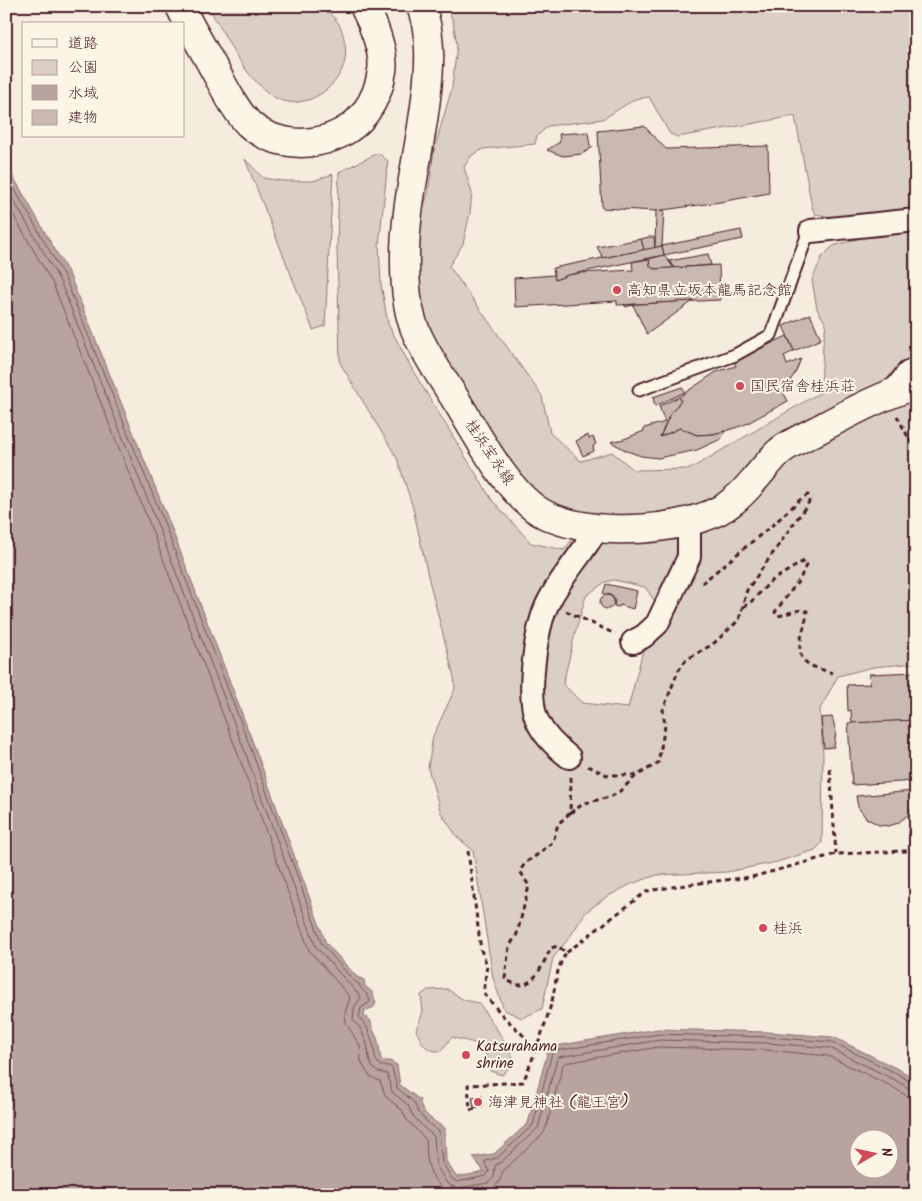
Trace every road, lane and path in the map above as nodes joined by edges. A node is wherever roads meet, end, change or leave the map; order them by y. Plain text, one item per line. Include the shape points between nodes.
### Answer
1 (180, 6) edge
2 (364, 6) edge
3 (421, 6) edge
4 (916, 220) edge
5 (811, 231) joint
6 (916, 368) edge
7 (905, 388) edge
8 (639, 390) dead end
9 (916, 452) edge
10 (689, 522) junction
11 (597, 528) junction
12 (699, 586) dead end
13 (548, 602) junction
14 (742, 608) junction
15 (633, 642) joint
16 (832, 673) dead end
17 (569, 757) junction
18 (830, 769) dead end
19 (638, 775) junction
20 (570, 813) junction
21 (468, 851) dead end
22 (916, 852) edge
23 (836, 854) junction
24 (566, 953) junction
25 (535, 1054) junction
26 (475, 1109) dead end

1 - 2 main road via 236,108 262,133 292,143 325,139 340,133 354,124 373,100 382,69 378,41
3 - 11 main road, 桂浜宝永線 via 430,62 407,219 405,262 416,332 496,465 514,488 548,516
4 - 5 street
5 - 8 lane via 772,334 735,354
6 - 7 street via 908,373
7 - 9 path via 894,410
7 - 10 main road, 桂浜宝永線 via 845,415 781,450 730,505
10 - 11 main road, 桂浜宝永線
10 - 15 street via 689,557 657,624
11 - 13 street
12 - 14 path via 808,495 809,502 747,590
13 - 15 path
13 - 17 street via 538,628 531,696 537,720 553,745
14 - 16 path via 771,581 804,561 806,565 800,579 775,612 777,616 807,611 799,650 802,658 807,664
14 - 19 path via 739,620 713,644 686,660 678,671 663,710 658,763
17 - 19 path via 607,775
17 - 20 path via 572,784
18 - 23 path
19 - 20 path via 619,792 585,803
20 - 24 path via 558,824 553,842 526,862 520,871 528,886 517,934 509,947 505,978 510,983 525,985 533,980 551,948 558,946
21 - 25 path via 481,950 488,965 485,994 525,1037
22 - 23 path
23 - 24 path via 752,877 647,891
24 - 25 path via 557,970 552,1000
25 - 26 path via 523,1082 468,1086 470,1110

